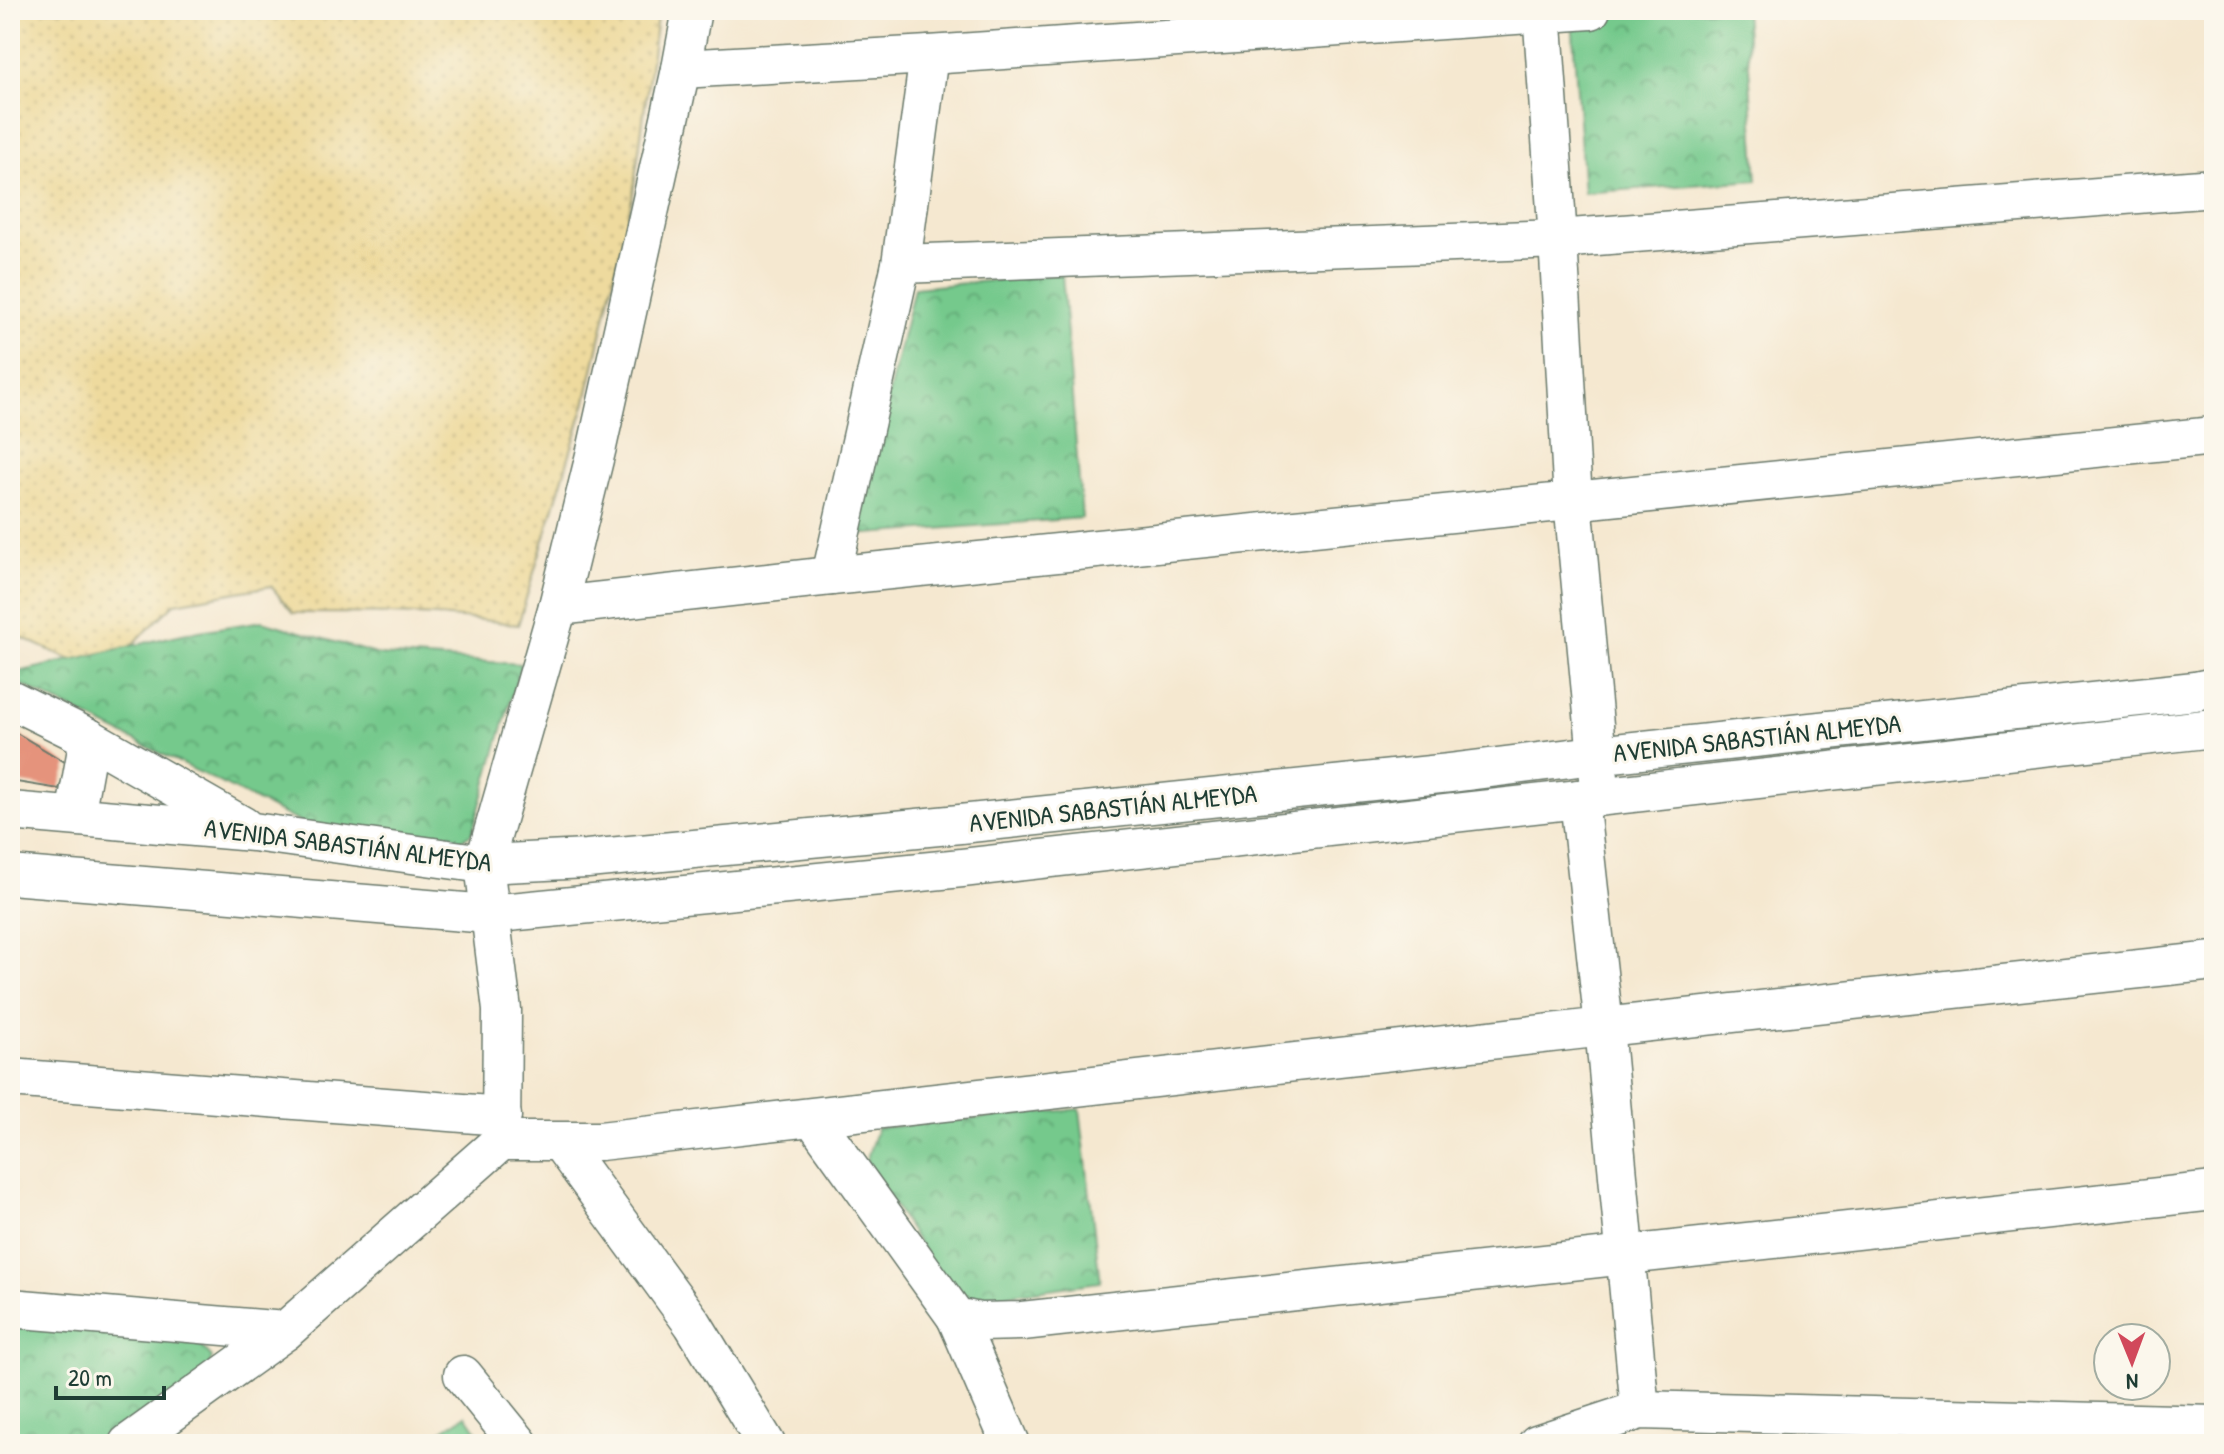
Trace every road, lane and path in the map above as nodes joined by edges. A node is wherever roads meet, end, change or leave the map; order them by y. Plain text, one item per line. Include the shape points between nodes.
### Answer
1 (692, 10) edge
2 (1591, 10) edge
3 (1542, 12) edge
4 (929, 55) junction
5 (681, 69) junction
6 (2214, 188) edge
7 (1558, 239) junction
8 (901, 264) junction
9 (2214, 436) edge
10 (1573, 501) junction
11 (831, 576) junction
12 (558, 606) junction
13 (2214, 687) edge
14 (10, 699) edge
15 (2214, 728) edge
16 (89, 738) junction
17 (1595, 755) junction
18 (1590, 798) junction
19 (10, 811) edge
20 (75, 816) junction
21 (253, 832) junction
22 (484, 864) junction
23 (10, 875) edge
24 (489, 914) junction
25 (2214, 961) edge
26 (1604, 1027) junction
27 (10, 1078) edge
28 (813, 1118) junction
29 (502, 1128) junction
30 (560, 1142) junction
31 (2214, 1191) edge
32 (1625, 1256) junction
33 (10, 1308) edge
34 (956, 1317) junction
35 (285, 1331) junction
36 (463, 1375) dead end
37 (1640, 1410) junction
38 (2214, 1425) edge
39 (128, 1444) edge
40 (519, 1444) edge
41 (766, 1444) edge
42 (1011, 1444) edge
43 (1537, 1444) edge

1 - 5 street
2 - 3 street
3 - 4 street
3 - 7 street
4 - 5 street
4 - 8 street
5 - 12 street
6 - 7 street
7 - 8 street
7 - 10 street
8 - 11 street
9 - 10 street
10 - 11 street
10 - 17 street
11 - 12 street
12 - 22 street
13 - 17 street, AVENIDA SABASTIÁN ALMEYDA
14 - 16 street
15 - 18 street, AVENIDA SABASTIÁN ALMEYDA
16 - 20 street
16 - 21 street
17 - 18 street
17 - 22 street, AVENIDA SABASTIÁN ALMEYDA via 944,825
18 - 24 street, AVENIDA SABASTIÁN ALMEYDA
18 - 26 street
19 - 20 street, AVENIDA SABASTIÁN ALMEYDA
20 - 21 street, AVENIDA SABASTIÁN ALMEYDA
21 - 22 street, AVENIDA SABASTIÁN ALMEYDA
22 - 24 street
23 - 24 street, AVENIDA SABASTIÁN ALMEYDA
24 - 29 street via 502,1010
25 - 26 street
26 - 28 street
26 - 32 street
27 - 29 street
28 - 30 street
28 - 34 street
29 - 30 street
29 - 35 street
30 - 41 street via 693,1324
31 - 32 street
32 - 34 street via 1022,1321
32 - 37 street
33 - 35 street
34 - 42 street
35 - 39 street
36 - 40 street
37 - 38 street
37 - 43 street

